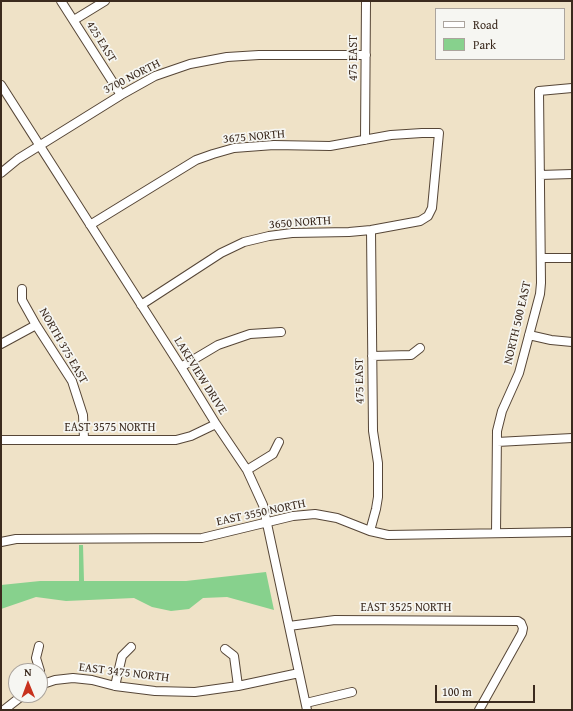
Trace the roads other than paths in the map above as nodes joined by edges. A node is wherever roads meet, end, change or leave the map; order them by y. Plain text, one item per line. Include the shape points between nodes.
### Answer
1 (61, 1) edge
2 (106, 1) edge
3 (366, 1) edge
4 (74, 20) junction
5 (366, 55) junction
6 (1, 85) edge
7 (572, 88) edge
8 (120, 95) junction
9 (365, 140) junction
10 (40, 145) junction
11 (1, 173) edge
12 (572, 174) edge
13 (540, 175) junction
14 (428, 216) joint
15 (90, 225) junction
16 (371, 230) junction
17 (541, 258) junction
18 (572, 258) edge
19 (22, 289) dead end
20 (141, 306) junction
21 (36, 325) junction
22 (281, 332) dead end
23 (529, 335) junction
24 (572, 342) edge
25 (1, 344) edge
26 (420, 348) dead end
27 (372, 356) junction
28 (181, 367) junction
29 (216, 424) junction
30 (572, 438) edge
31 (84, 439) junction
32 (1, 440) edge
33 (279, 442) dead end
34 (497, 442) junction
35 (247, 470) junction
36 (268, 524) junction
37 (370, 531) junction
38 (496, 532) junction
39 (572, 532) edge
40 (1, 542) edge
41 (289, 626) junction
42 (39, 646) dead end
43 (131, 647) dead end
44 (225, 649) dead end
45 (37, 663) edge
46 (300, 673) junction
47 (48, 682) edge
48 (115, 686) junction
49 (238, 686) junction
50 (352, 692) dead end
51 (13, 703) edge
52 (307, 707) edge
53 (4, 710) edge
54 (479, 710) edge

1 - 4 street, 425 EAST
2 - 4 street
3 - 5 street, 475 EAST
4 - 8 street, 425 EAST
5 - 8 street, 3700 NORTH via 227,57 190,64 155,76
5 - 9 street, 475 EAST
6 - 10 street, LAKEVIEW DRIVE
7 - 13 street, NORTH 500 EAST via 539,91
8 - 10 street, 3700 NORTH
9 - 14 street, 3675 NORTH via 391,135 439,133 432,208
9 - 15 street, 3675 NORTH via 330,146 274,145 234,148 213,154 196,160
10 - 11 street, 3700 NORTH
10 - 15 street, LAKEVIEW DRIVE
12 - 13 street
13 - 17 street, NORTH 500 EAST
14 - 16 street, 3650 NORTH
15 - 20 street, LAKEVIEW DRIVE
16 - 20 street, 3650 NORTH via 292,233 244,242 221,253
16 - 27 street, 475 EAST
17 - 18 street
17 - 23 street, NORTH 500 EAST via 540,294
19 - 21 street, NORTH 375 EAST via 22,300
20 - 28 street, LAKEVIEW DRIVE
21 - 25 street
21 - 31 street, NORTH 375 EAST via 72,381 83,415
22 - 28 street via 250,334 218,345
23 - 24 street
23 - 34 street, NORTH 500 EAST via 519,373 502,411
26 - 27 street via 411,355
27 - 37 street, 475 EAST via 372,431 378,479 376,509
28 - 29 street, LAKEVIEW DRIVE
29 - 31 street, EAST 3575 NORTH via 176,440
29 - 35 street, LAKEVIEW DRIVE
30 - 34 street
31 - 32 street, EAST 3575 NORTH
33 - 35 street via 273,454
34 - 38 street, NORTH 500 EAST
35 - 36 street, LAKEVIEW DRIVE via 263,505
36 - 37 street, EAST 3550 NORTH via 293,516 315,514 337,518
36 - 40 street, EAST 3550 NORTH via 202,538 16,539
36 - 41 street, LAKEVIEW DRIVE
37 - 38 street, EAST 3550 NORTH via 388,535
38 - 39 street, EAST 3550 NORTH
41 - 46 street, LAKEVIEW DRIVE
41 - 54 street, EAST 3525 NORTH via 335,620 518,621 523,628 522,633
42 - 45 street
43 - 48 street via 122,656
44 - 49 street via 234,656
46 - 49 street, EAST 3475 NORTH
46 - 52 street, LAKEVIEW DRIVE
47 - 48 street, EAST 3475 NORTH via 73,678
48 - 49 street, EAST 3475 NORTH via 194,692
50 - 52 street
51 - 53 street

